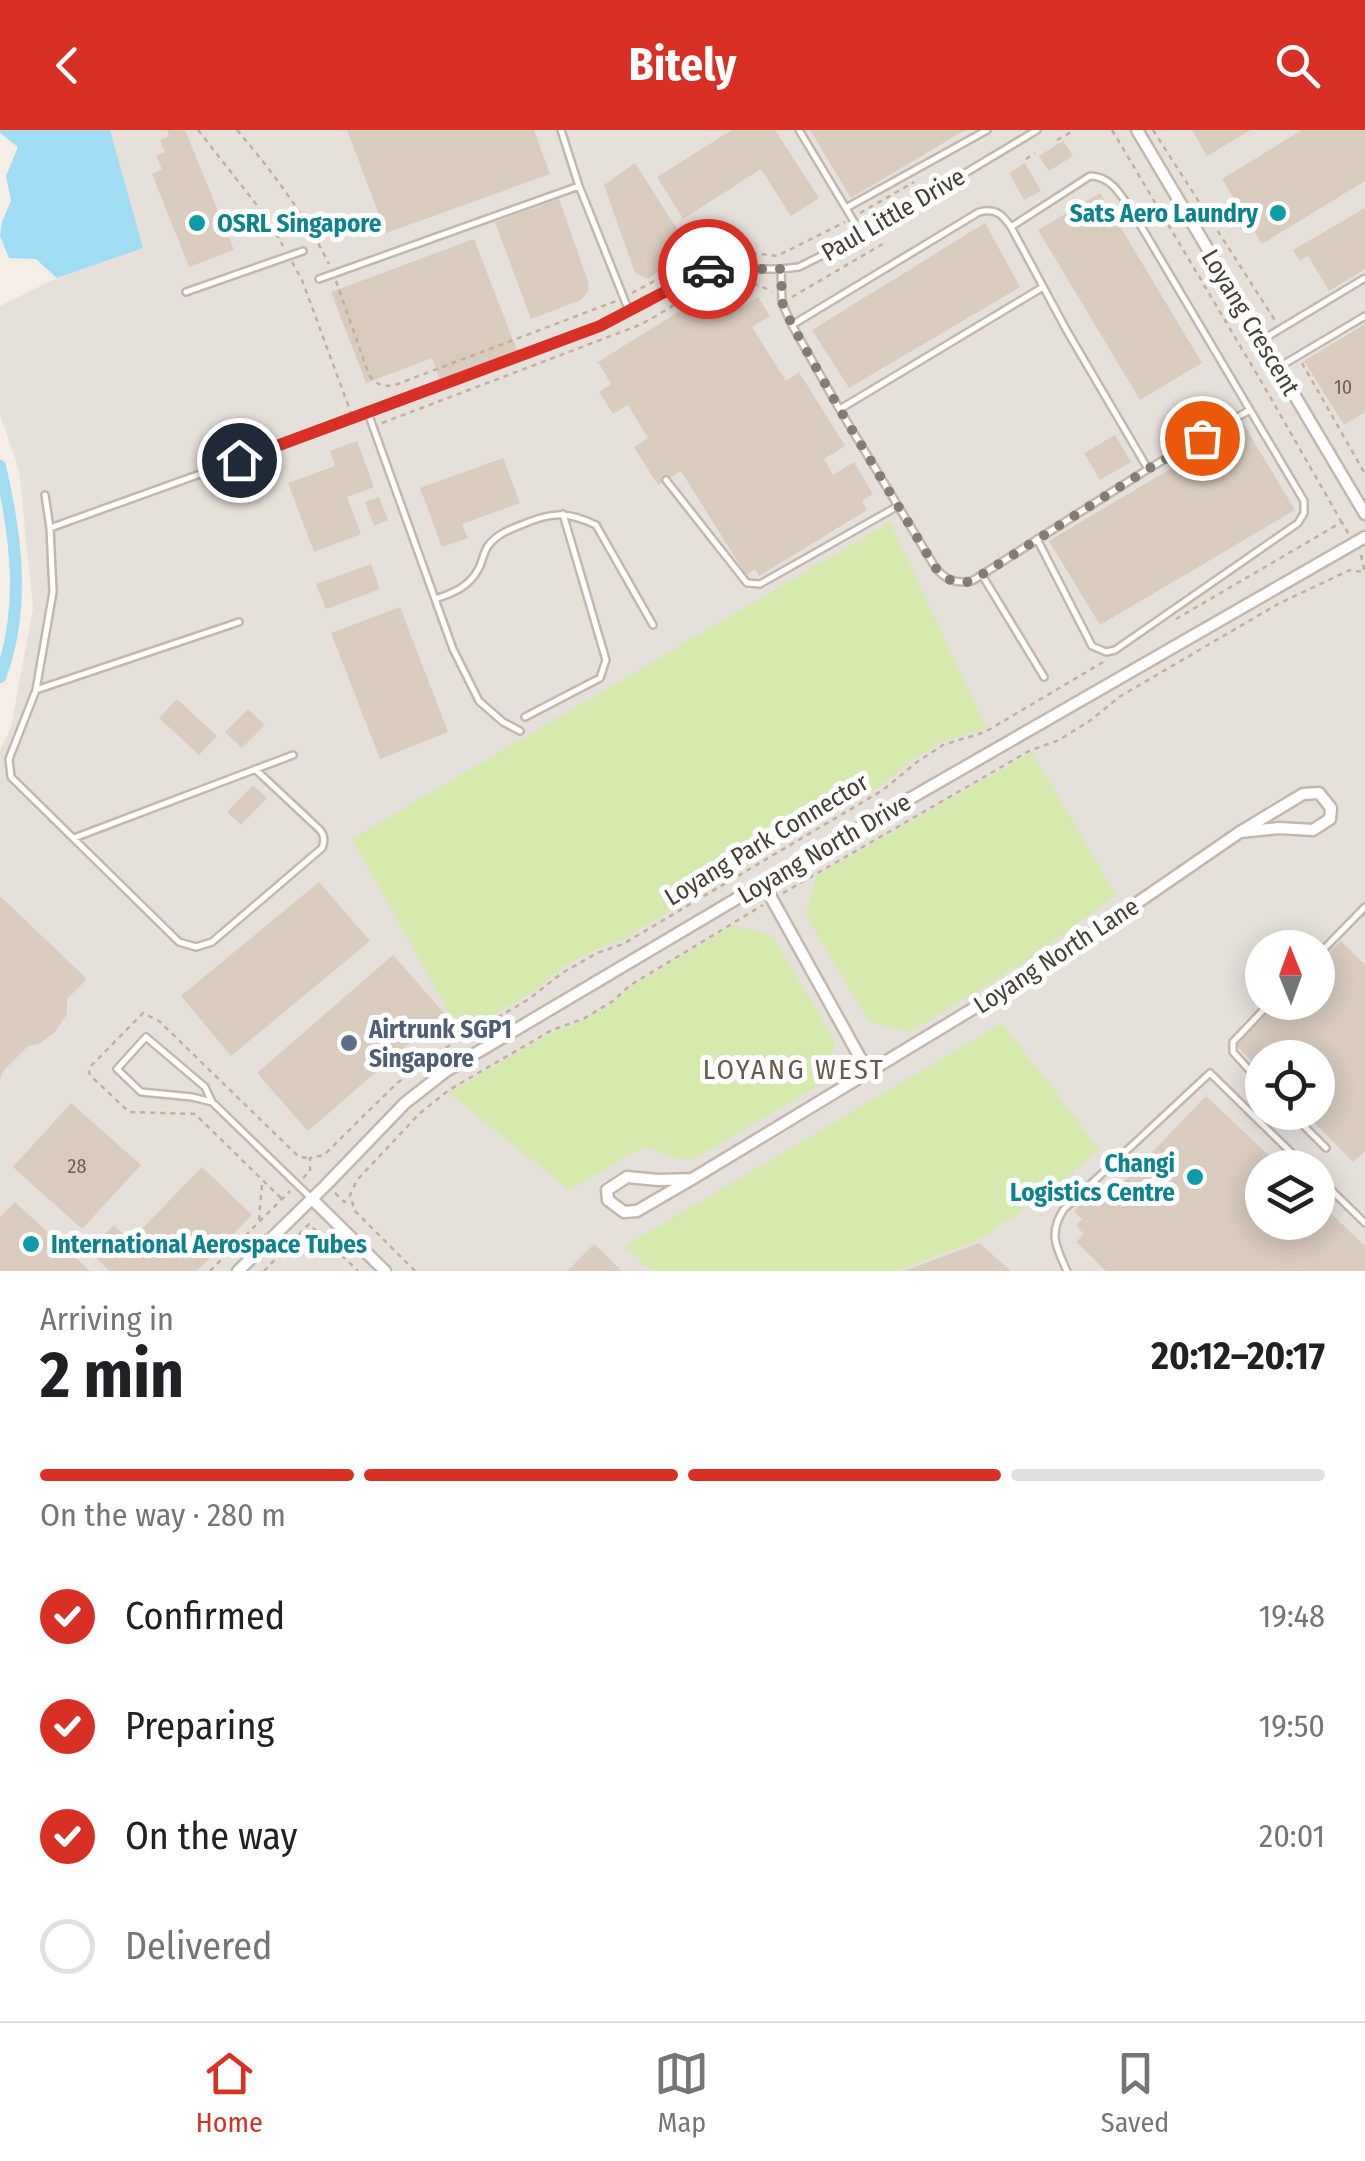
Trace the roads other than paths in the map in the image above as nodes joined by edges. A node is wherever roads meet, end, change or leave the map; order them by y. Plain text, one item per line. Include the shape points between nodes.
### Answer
1 (560, 130) edge
2 (800, 130) edge
3 (987, 130) edge
4 (1037, 130) edge
5 (1137, 130) edge
6 (579, 186) junction
7 (846, 208) junction
8 (1011, 227) junction
9 (862, 235) junction
10 (302, 251) dead end
11 (781, 269) junction
12 (1365, 278) edge
13 (319, 279) dead end
14 (1043, 286) junction
15 (186, 292) dead end
16 (630, 311) junction
17 (1365, 316) edge
18 (792, 325) junction
19 (1262, 340) junction
20 (1279, 368) junction
21 (840, 410) junction
22 (1248, 411) junction
23 (368, 413) junction
24 (1148, 469) junction
25 (666, 480) dead end
26 (46, 495) dead end
27 (898, 506) junction
28 (563, 514) junction
29 (1365, 514) edge
30 (50, 528) junction
31 (1365, 536) edge
32 (1037, 539) junction
33 (982, 575) junction
34 (436, 599) junction
35 (239, 622) dead end
36 (653, 625) dead end
37 (1044, 677) dead end
38 (36, 690) junction
39 (525, 717) dead end
40 (520, 731) dead end
41 (293, 755) dead end
42 (255, 769) junction
43 (1240, 832) junction
44 (74, 838) junction
45 (762, 883) junction
46 (1365, 907) edge
47 (1335, 938) edge
48 (1254, 1020) edge
49 (1245, 1065) edge
50 (868, 1072) junction
51 (212, 1102) junction
52 (1308, 1130) edge
53 (1326, 1148) dead end
54 (1289, 1150) edge
55 (692, 1179) junction
56 (1335, 1194) edge
57 (312, 1198) junction
58 (1365, 1224) edge
59 (238, 1271) edge
60 (385, 1271) edge
61 (1067, 1271) edge

1 - 6 lane
2 - 7 lane
3 - 7 lane
4 - 9 lane, Paul Little Drive
5 - 19 street, Loyang Crescent
6 - 13 lane
6 - 16 lane
7 - 9 lane
8 - 14 lane
8 - 18 lane via 1002,214 979,212
8 - 22 lane via 1090,176 1102,176 1135,216
9 - 11 lane, Paul Little Drive
10 - 15 lane
11 - 16 lane, Paul Little Drive via 708,269
11 - 18 lane
12 - 19 lane
14 - 21 lane
14 - 24 lane
16 - 23 lane, Paul Little Drive
17 - 20 lane
18 - 21 lane
19 - 20 street, Loyang Crescent
20 - 29 street, Loyang Crescent
21 - 27 lane
22 - 24 lane
22 - 32 lane via 1304,501 1304,513 1116,650 1092,646
23 - 30 lane, Paul Little Drive
23 - 34 lane
24 - 32 lane
25 - 27 lane via 747,583 760,584
26 - 30 lane
27 - 33 lane via 940,574 963,583
28 - 34 lane via 498,535 470,581
28 - 36 lane via 596,525
28 - 39 lane via 606,660 600,678
30 - 38 lane via 52,592
31 - 45 street, Loyang North Drive
32 - 33 lane
33 - 37 lane
34 - 40 lane via 479,702
35 - 38 lane
38 - 44 lane via 8,771
41 - 42 lane
42 - 44 lane
42 - 44 lane via 322,832 324,844 204,946 180,942
43 - 43 street, Loyang North Lane via 1302,794 1319,792 1330,808 1330,819 1313,830
43 - 50 street, Loyang North Lane via 1060,956
45 - 50 street
45 - 57 street, Loyang North Drive via 446,1071 404,1103
46 - 47 lane
48 - 49 lane via 1233,1042
50 - 55 street, Loyang North Lane
51 - 51 lane via 141,1092 117,1069 146,1038 205,1086
51 - 57 lane
52 - 53 lane
54 - 61 lane via 1210,1073 1064,1208 1054,1234
55 - 55 street, Loyang North Lane via 637,1211 624,1212 608,1200 607,1190 627,1177
56 - 58 lane
57 - 59 street, Loyang North Drive
57 - 60 street

